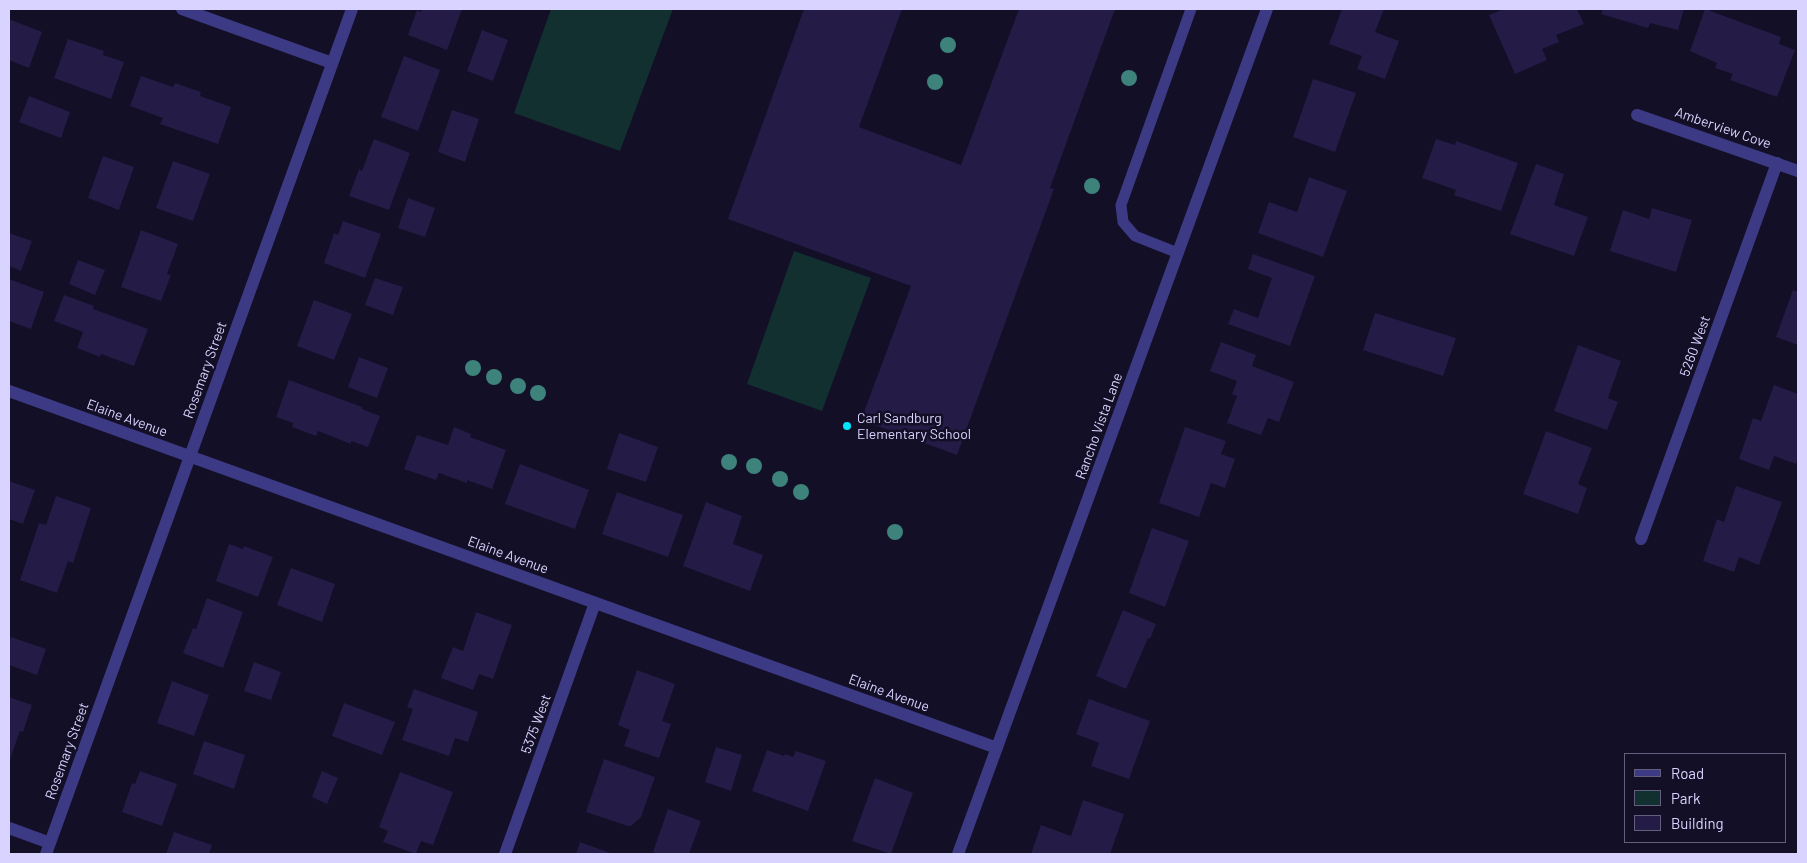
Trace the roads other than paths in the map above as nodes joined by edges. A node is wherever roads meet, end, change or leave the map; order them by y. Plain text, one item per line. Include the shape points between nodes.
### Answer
1 (182, 9) edge
2 (352, 9) edge
3 (1192, 9) edge
4 (1267, 9) edge
5 (332, 63) junction
6 (1637, 115) dead end
7 (1777, 163) junction
8 (1798, 171) edge
9 (1178, 253) junction
10 (9, 391) edge
11 (190, 456) junction
12 (1641, 539) dead end
13 (595, 603) junction
14 (997, 748) junction
15 (9, 828) edge
16 (48, 849) edge
17 (506, 854) edge
18 (958, 854) edge

1 - 5 street
2 - 5 street, Rosemary Street
3 - 9 lane via 1121,205 1123,222 1135,236
4 - 9 street, Rancho Vista Lane
5 - 11 street, Rosemary Street
6 - 7 street, Amberview Cove
7 - 8 street, Amberview Cove
7 - 12 street, 5260 West
9 - 14 street, Rancho Vista Lane
10 - 11 street, Elaine Avenue
11 - 13 street, Elaine Avenue
11 - 16 street, Rosemary Street
13 - 14 street, Elaine Avenue
13 - 17 street, 5375 West
14 - 18 street, Rancho Vista Lane
15 - 16 street

